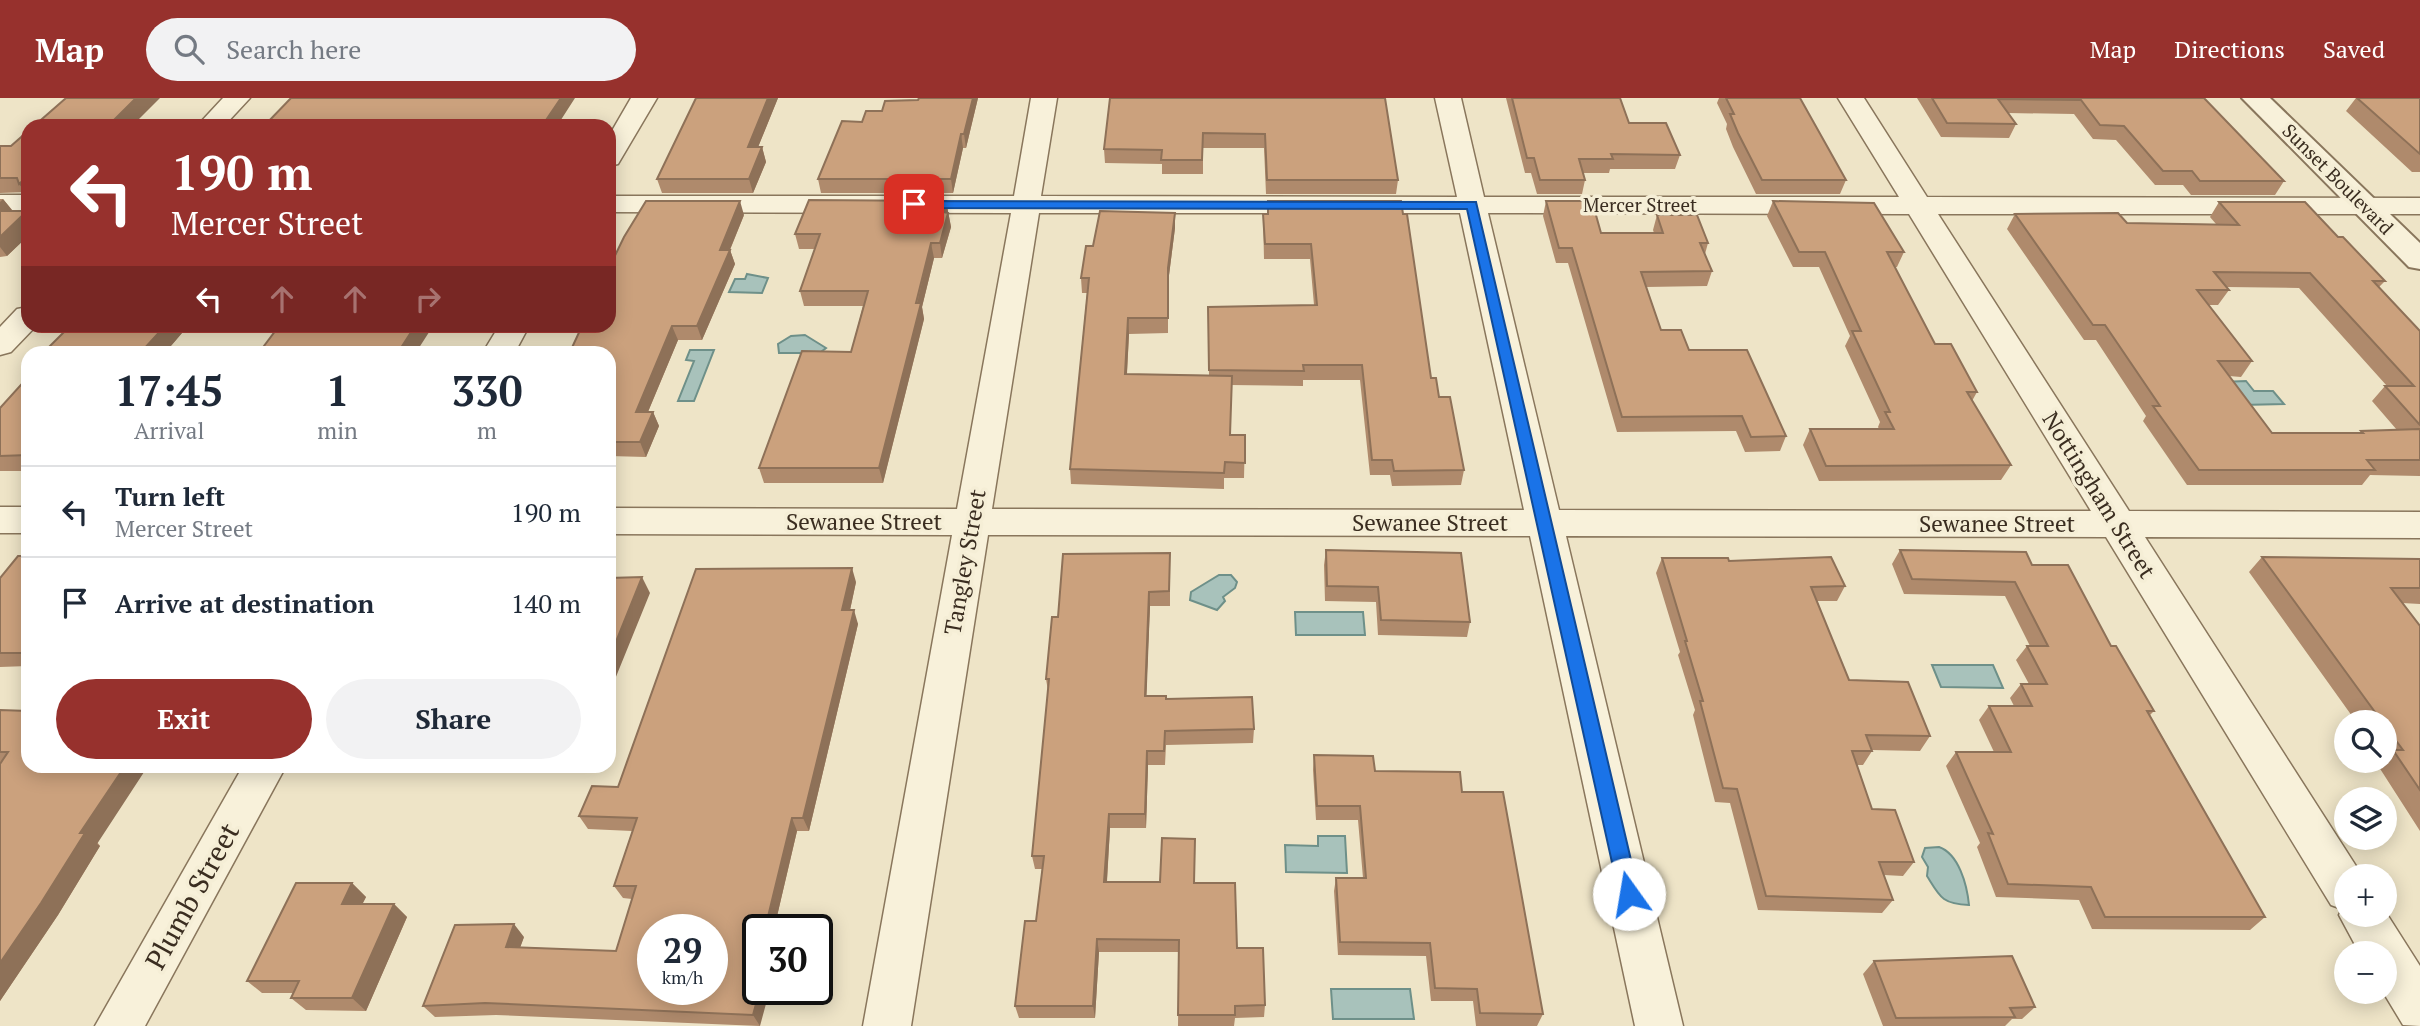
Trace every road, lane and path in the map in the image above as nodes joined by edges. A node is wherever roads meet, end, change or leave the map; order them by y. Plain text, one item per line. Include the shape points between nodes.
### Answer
1 (237, 98) edge
2 (644, 98) edge
3 (1044, 98) edge
4 (1448, 98) edge
5 (1851, 98) edge
6 (2255, 98) edge
7 (217, 119) edge
8 (616, 146) edge
9 (0, 203) edge
10 (21, 203) edge
11 (616, 204) edge
12 (1026, 204) junction
13 (1472, 205) junction
14 (1918, 206) junction
15 (2365, 206) junction
16 (2420, 206) edge
17 (2420, 260) edge
18 (21, 323) edge
19 (0, 345) edge
20 (0, 520) edge
21 (21, 520) edge
22 (616, 522) edge
23 (972, 522) junction
24 (1544, 523) junction
25 (2117, 524) junction
26 (2420, 525) edge
27 (261, 773) edge
28 (2334, 870) edge
29 (2369, 927) edge
30 (2420, 1009) edge
31 (119, 1026) edge
32 (887, 1026) edge
33 (1659, 1026) edge

1 - 7 street
2 - 8 street
3 - 12 street, Tangley Street
4 - 13 street
5 - 14 street, Nottingham Street
6 - 15 street, Sunset Boulevard
9 - 10 street
11 - 12 street, Mercer Street
12 - 13 street, Mercer Street
12 - 23 street, Tangley Street
13 - 14 street, Mercer Street
13 - 24 street
14 - 15 street, Mercer Street
14 - 25 street, Nottingham Street
15 - 16 street, Mercer Street
15 - 17 street, Sunset Boulevard
18 - 19 street
20 - 21 street
22 - 23 street, Sewanee Street
23 - 24 street, Sewanee Street
23 - 32 street, Tangley Street
24 - 25 street, Sewanee Street
24 - 33 street
25 - 26 street, Sewanee Street
25 - 28 street, Nottingham Street
27 - 31 street, Plumb Street
29 - 30 street

